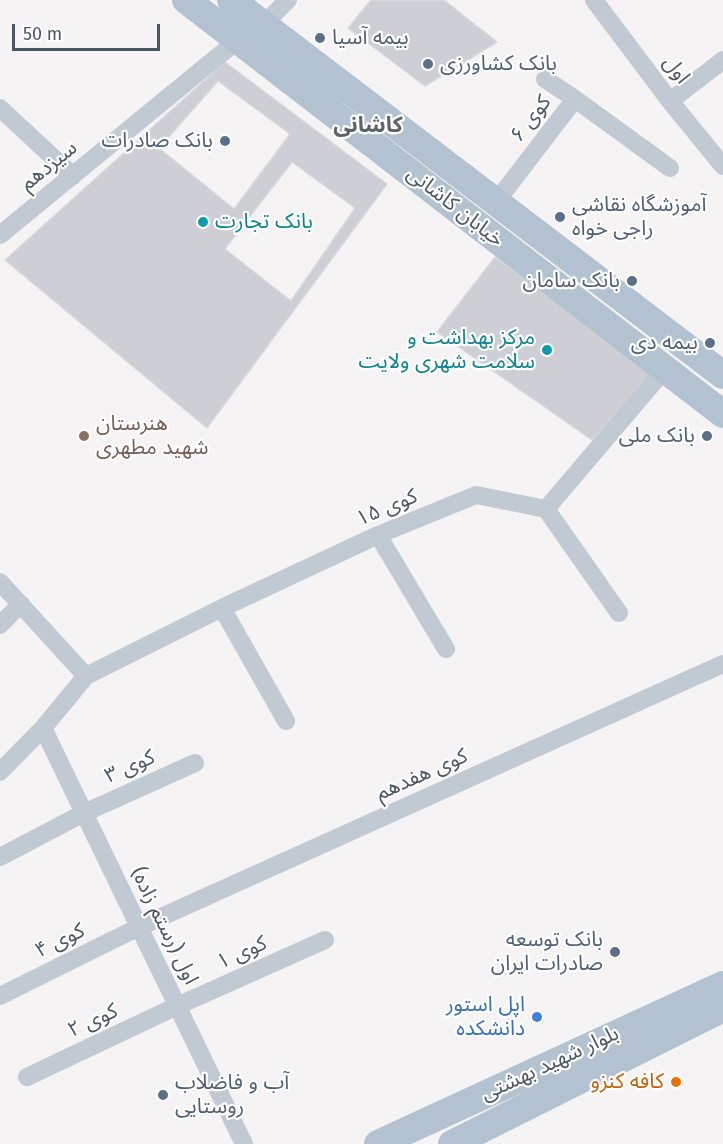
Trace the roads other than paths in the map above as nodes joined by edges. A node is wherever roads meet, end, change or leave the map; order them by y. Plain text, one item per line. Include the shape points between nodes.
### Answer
1 (186, 0) edge
2 (231, 0) edge
3 (288, 0) edge
4 (594, 0) edge
5 (263, 25) junction
6 (238, 40) junction
7 (723, 60) edge
8 (545, 80) dead end
9 (575, 99) junction
10 (670, 101) junction
11 (0, 108) edge
12 (720, 156) edge
13 (670, 168) dead end
14 (73, 176) junction
15 (496, 202) junction
16 (0, 235) edge
17 (719, 364) edge
18 (665, 369) junction
19 (723, 414) edge
20 (546, 509) junction
21 (378, 535) junction
22 (0, 582) edge
23 (21, 604) junction
24 (222, 608) junction
25 (620, 614) dead end
26 (0, 625) edge
27 (446, 649) dead end
28 (723, 664) edge
29 (86, 676) junction
30 (286, 721) dead end
31 (43, 728) junction
32 (195, 763) dead end
33 (0, 772) edge
34 (84, 813) junction
35 (0, 857) edge
36 (140, 927) junction
37 (325, 940) dead end
38 (723, 963) edge
39 (723, 985) edge
40 (0, 996) edge
41 (177, 1006) junction
42 (723, 1008) edge
43 (665, 1024) junction
44 (723, 1025) edge
45 (27, 1077) dead end
46 (491, 1136) edge
47 (244, 1144) edge
48 (378, 1144) edge
49 (452, 1144) edge

1 - 6 main road, خیابان کاشانی
2 - 5 main road, خیابان کاشانی
3 - 5 street
4 - 10 street, اول
5 - 15 main road, خیابان کاشانی
6 - 14 street, سیزدهم
6 - 18 main road, خیابان کاشانی
7 - 10 street
8 - 9 street
9 - 13 street, کوی ۶
9 - 15 street, کوی ۶
10 - 12 street, اول
11 - 14 street
14 - 16 street, سیزدهم
15 - 17 main road, خیابان کاشانی
18 - 19 main road, خیابان کاشانی
18 - 20 street
20 - 21 street, کوی ۱۵ via 476,495
20 - 25 street
21 - 24 street, کوی ۱۵
21 - 27 street
22 - 23 street
23 - 26 street
23 - 29 street
24 - 29 street, کوی ۱۵
24 - 30 street
28 - 36 street, کوی هفدهم
29 - 31 street
31 - 33 street
31 - 34 street, اول (رستم زاده)
32 - 34 street, کوی ۳
34 - 35 street
34 - 36 street, اول (رستم زاده)
36 - 40 street, کوی ۴
36 - 41 street, اول (رستم زاده)
37 - 41 street, کوی ۱
38 - 43 main road via 694,977
39 - 43 main road, بلوار شهید بهشتی
41 - 45 street, کوی ۲
41 - 47 street, اول (رستم زاده)
42 - 43 main road, بلوار شهید بهشتی
43 - 44 main road
43 - 46 main road, بلوار شهید بهشتی
43 - 48 main road, بلوار شهید بهشتی
46 - 49 main road, بلوار شهید بهشتی

